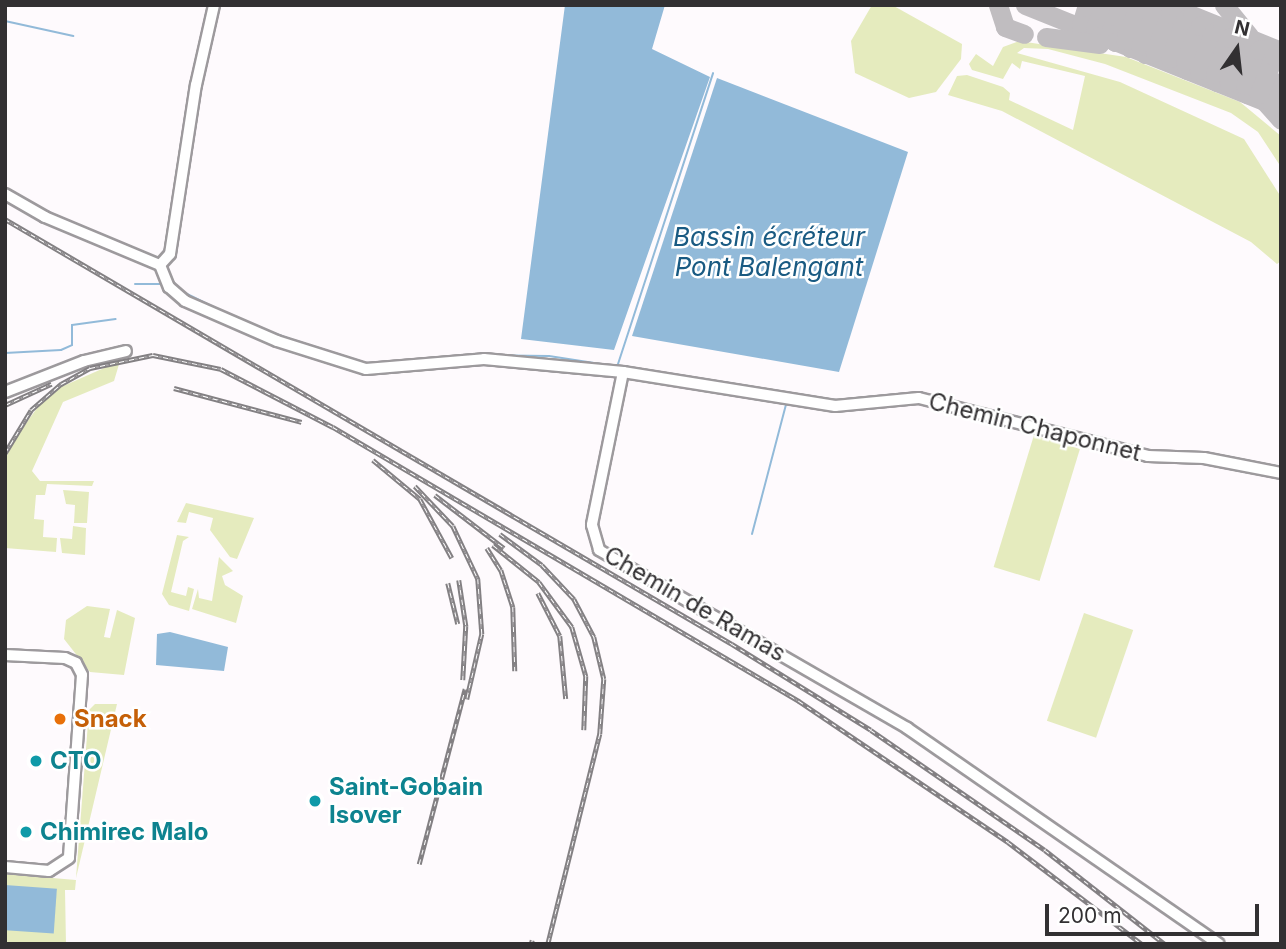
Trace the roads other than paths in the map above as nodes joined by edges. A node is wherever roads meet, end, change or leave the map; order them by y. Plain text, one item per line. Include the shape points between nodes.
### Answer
1 (214, 5) edge
2 (5, 194) edge
3 (160, 265) junction
4 (126, 351) dead end
5 (623, 372) junction
6 (5, 392) edge
7 (1281, 473) edge
8 (5, 655) edge
9 (5, 867) edge
10 (1219, 944) edge

1 - 3 street via 195,85 170,254
2 - 3 street via 45,217
3 - 5 street via 169,287 185,300 251,331 366,369 484,359
4 - 6 street via 84,361
5 - 7 street, Chemin Chaponnet via 835,406 919,398 1148,456 1204,458
5 - 10 street, Chemin de Ramas via 592,525 599,550 907,729
8 - 9 street via 65,659 76,663 82,675 69,858 49,871

